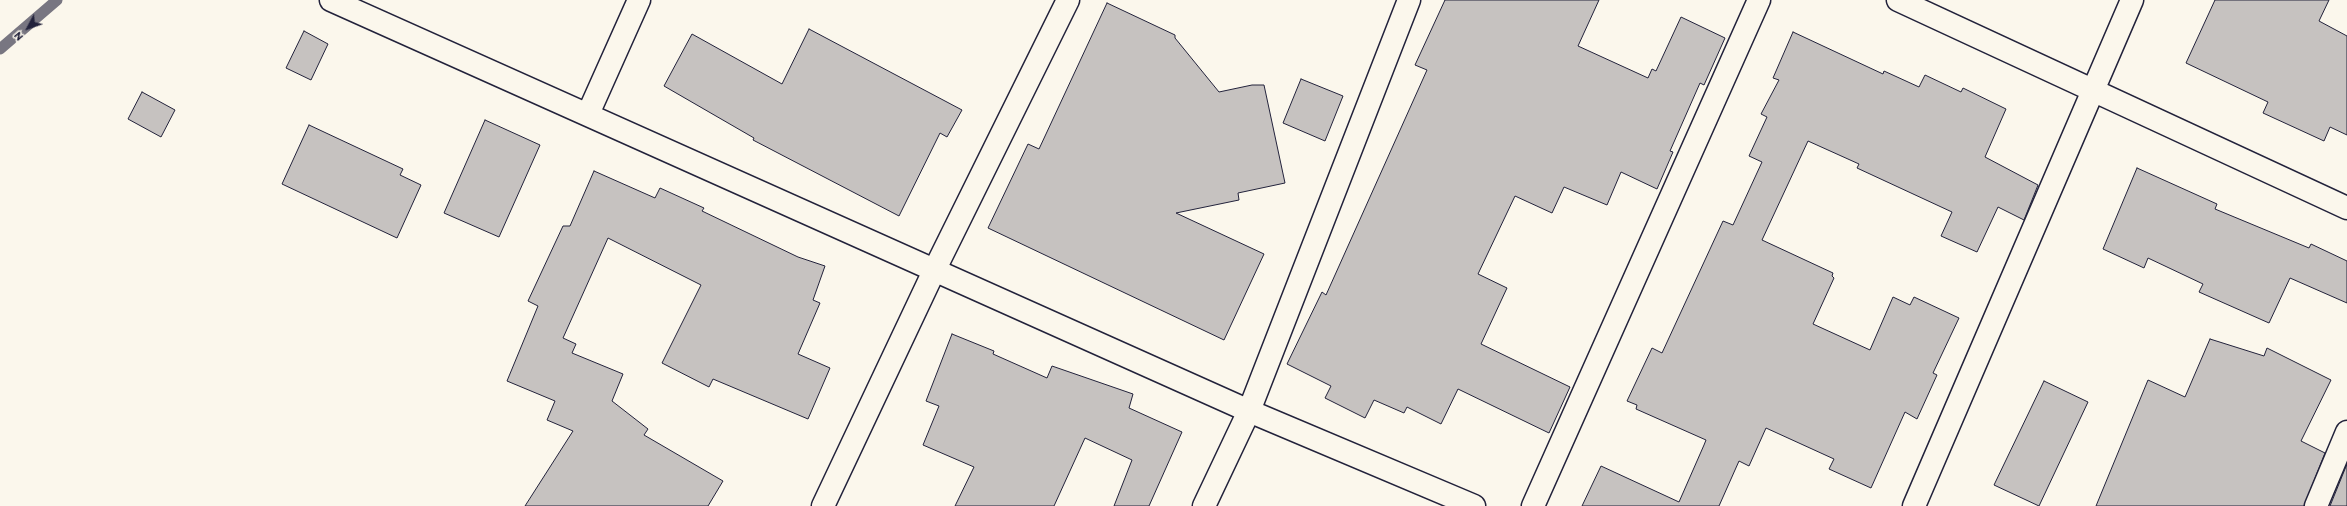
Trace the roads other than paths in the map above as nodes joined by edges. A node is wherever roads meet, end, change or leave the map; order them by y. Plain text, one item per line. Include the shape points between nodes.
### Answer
1 (331, 0) edge
2 (639, 0) edge
3 (1068, 0) edge
4 (1409, 0) edge
5 (1759, 0) edge
6 (1898, 0) edge
7 (2132, 0) edge
8 (2093, 90) junction
9 (588, 114) junction
10 (2347, 208) edge
11 (934, 271) junction
12 (1249, 411) junction
13 (2347, 432) edge
14 (823, 506) edge
15 (1204, 506) edge
16 (1474, 506) edge
17 (1533, 506) edge
18 (1914, 506) edge
19 (2316, 506) edge

1 - 9 street
2 - 9 street
3 - 11 street
4 - 12 street
5 - 17 street
6 - 8 street
7 - 8 street
8 - 10 street
8 - 18 street
9 - 11 street
11 - 12 street
11 - 14 street
12 - 15 street
12 - 16 street
13 - 19 street

